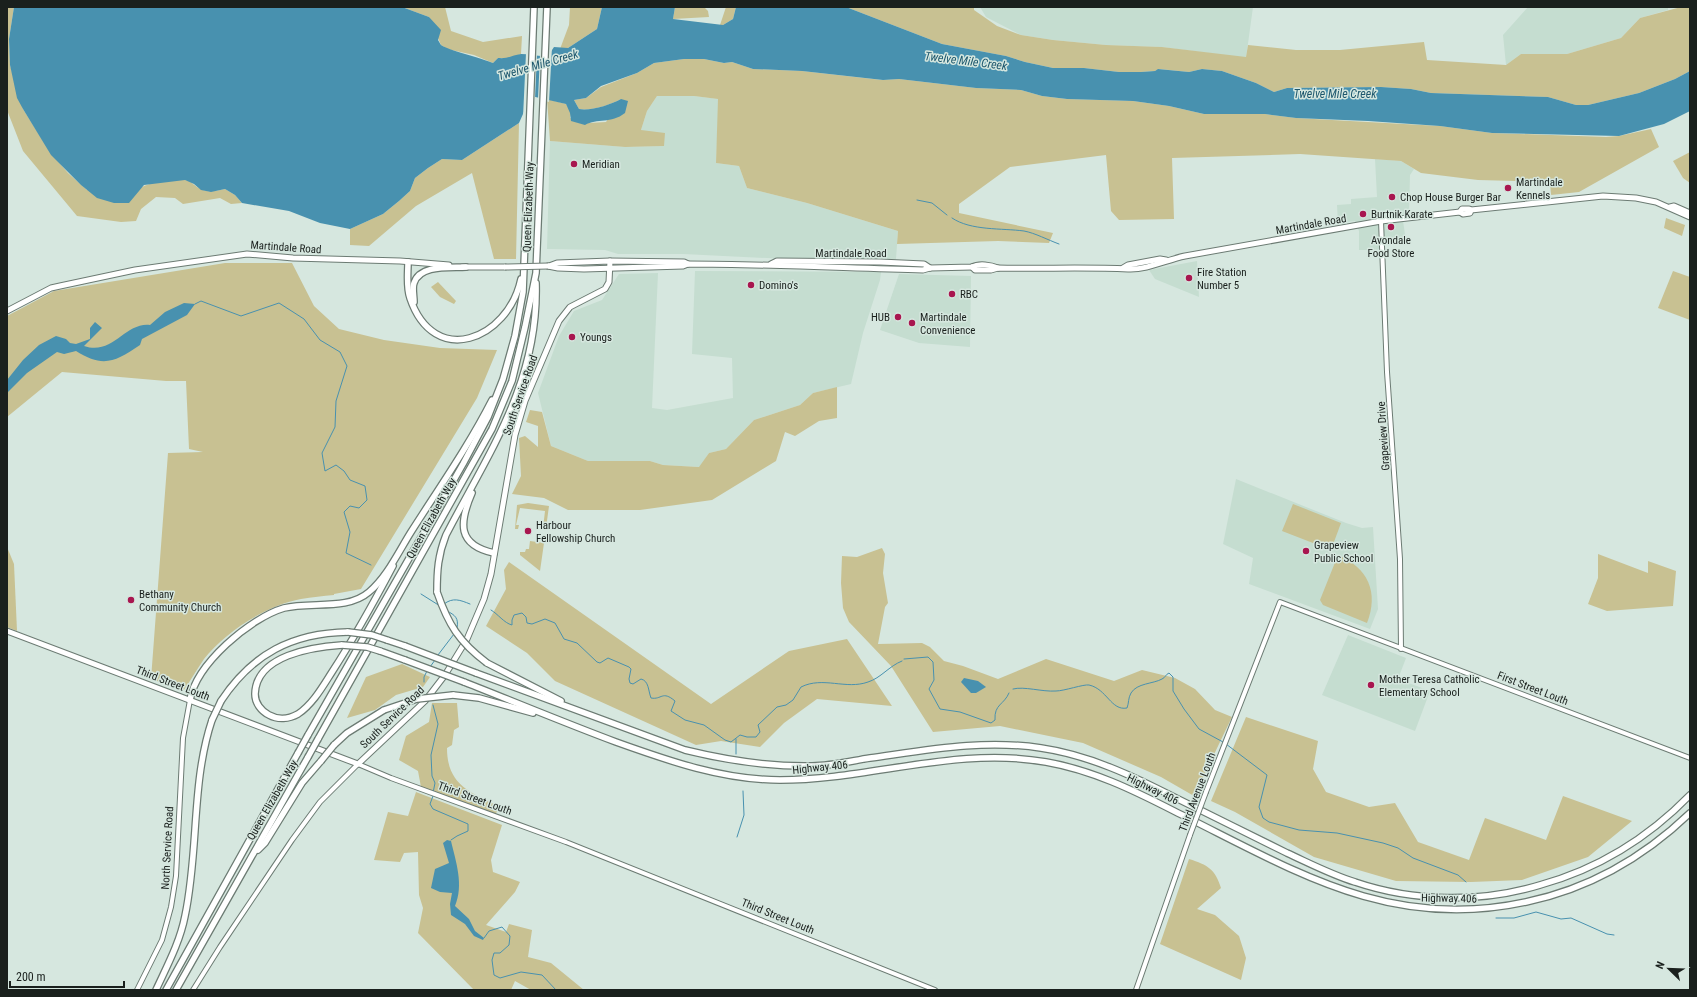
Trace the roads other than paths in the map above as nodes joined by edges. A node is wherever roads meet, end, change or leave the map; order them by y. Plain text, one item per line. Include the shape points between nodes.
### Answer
1 (534, 7) edge
2 (548, 7) edge
3 (1670, 207) junction
4 (1690, 212) edge
5 (1690, 217) edge
6 (1381, 221) junction
7 (610, 260) junction
8 (408, 262) junction
9 (525, 263) junction
10 (688, 264) junction
11 (548, 266) junction
12 (466, 267) junction
13 (610, 268) junction
14 (536, 273) junction
15 (414, 304) junction
16 (7, 311) edge
17 (503, 379) junction
18 (490, 455) junction
19 (411, 532) junction
20 (494, 552) junction
21 (1280, 602) joint
22 (7, 631) edge
23 (1401, 649) junction
24 (190, 700) junction
25 (601, 720) junction
26 (575, 726) junction
27 (1690, 758) edge
28 (358, 764) junction
29 (1690, 795) edge
30 (1690, 813) edge
31 (253, 854) junction
32 (137, 990) edge
33 (156, 990) edge
34 (166, 990) edge
35 (176, 990) edge
36 (193, 990) edge
37 (935, 990) edge
38 (1136, 990) edge

1 - 9 highway, Queen Elizabeth Way
2 - 14 highway, Queen Elizabeth Way
3 - 4 main road, Martindale Road
3 - 5 main road, Martindale Road
3 - 6 main road, Martindale Road via 1636,198 1603,196 1471,210 1470,213 1463,214 1460,212
6 - 10 main road, Martindale Road via 1127,269 975,270 972,267 930,268 924,264 880,262 777,261 771,264
6 - 23 street, Grapeview Drive via 1386,372 1400,558
7 - 10 main road, Martindale Road
7 - 11 main road, Martindale Road via 557,263
7 - 13 main road, South Service Road
8 - 12 main road, Martindale Road
8 - 15 highway via 408,287
8 - 16 main road, Martindale Road via 301,259 247,254 135,270 51,288
9 - 15 highway via 518,294 512,304 496,325 479,335 457,339 437,334 417,315
9 - 17 highway, Queen Elizabeth Way via 517,326
10 - 13 main road, Martindale Road
11 - 12 main road, Martindale Road, bridge
11 - 13 main road, Martindale Road
12 - 15 highway via 427,270 421,273 413,285
13 - 20 main road, South Service Road via 609,282 605,289 570,307 558,321 552,334 525,401 515,435
14 - 18 highway via 537,303 529,354 511,412
14 - 31 highway, Queen Elizabeth Way, bridge via 512,381 492,429
17 - 19 highway via 482,421
17 - 34 highway, Queen Elizabeth Way, bridge via 488,417 463,464
18 - 20 highway via 469,501 463,522 466,538 471,544
18 - 25 highway, bridge via 444,541 436,570 437,592 447,619 457,636 487,663
19 - 24 highway via 383,575 370,591 358,599 284,608 232,638 207,666 196,683
19 - 26 highway, bridge via 344,653 310,703 297,714 283,719 274,718 260,708 255,698 255,686 266,669 302,650 342,644 367,647 380,651
20 - 28 main road, South Service Road via 484,599 455,660 425,701
21 - 23 street, First Street Louth
21 - 38 street, Third Avenue Louth, bridge via 1190,835
22 - 24 main road, Third Street Louth
23 - 27 street, First Street Louth
24 - 28 main road, Third Street Louth
24 - 32 street, North Service Road via 183,738 176,876 171,907 162,940
25 - 29 highway, Highway 406 via 685,750 712,757 764,764 814,766 951,746 986,744 1028,746 1055,751 1117,770 1332,874 1378,888 1430,897 1502,894 1561,879 1606,859 1636,841 1657,826
25 - 33 highway, bridge via 372,635 333,632 302,637 271,651 241,674 221,701 212,720 201,759 185,917
26 - 30 highway, Highway 406 via 671,762 733,777 765,780 822,778 966,758 1021,759 1064,766 1142,794 1328,886 1388,904 1426,909 1475,910 1536,900 1568,890 1599,877 1631,859 1665,836
26 - 31 highway, bridge via 491,700 453,695 417,699 384,710 347,733 334,745 302,783 265,843
28 - 36 street, South Service Road via 320,802 292,840
28 - 37 street, Third Street Louth via 566,842
31 - 35 highway, Queen Elizabeth Way

